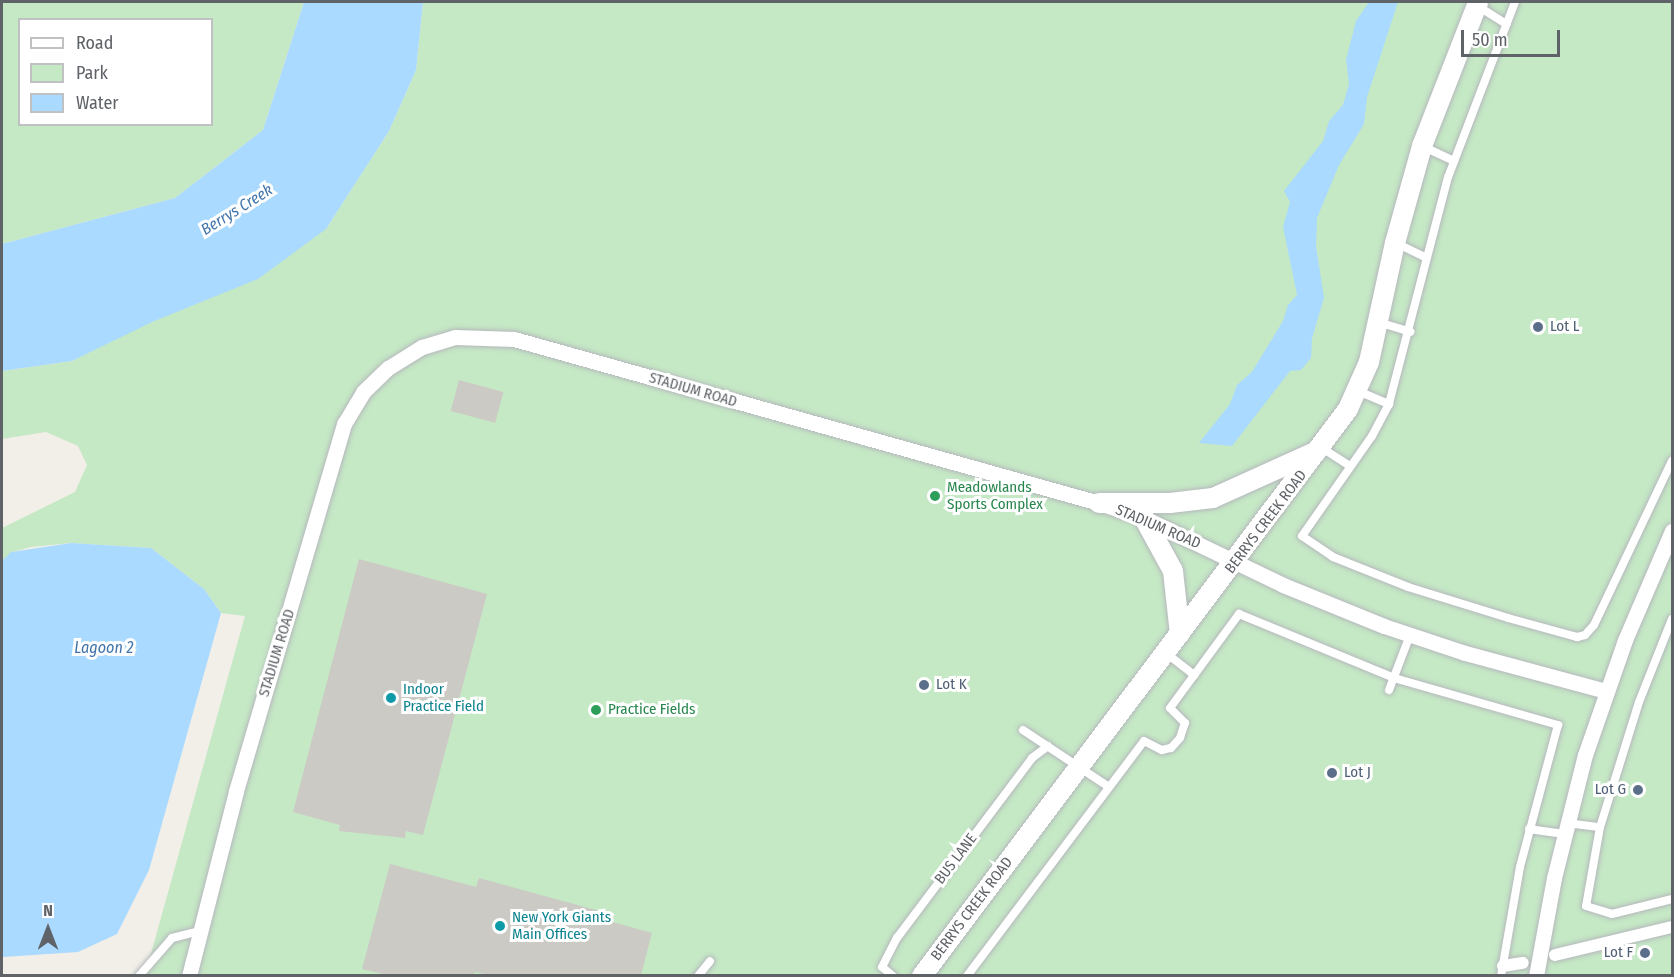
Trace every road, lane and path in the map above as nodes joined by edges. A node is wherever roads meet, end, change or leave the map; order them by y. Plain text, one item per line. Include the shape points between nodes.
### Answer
1 (1515, 2) edge
2 (1477, 3) edge
3 (1506, 24) junction
4 (1422, 146) junction
5 (1454, 161) junction
6 (1395, 243) junction
7 (1427, 258) junction
8 (1378, 322) junction
9 (1410, 332) junction
10 (1358, 391) junction
11 (1389, 404) junction
12 (1322, 448) junction
13 (1672, 461) edge
14 (1350, 466) junction
15 (1100, 503) junction
16 (1143, 518) junction
17 (1672, 531) edge
18 (1237, 562) junction
19 (1672, 619) edge
20 (1180, 634) junction
21 (1410, 635) junction
22 (1166, 654) junction
23 (1194, 675) junction
24 (1394, 678) junction
25 (1389, 690) dead end
26 (1606, 691) junction
27 (1023, 730) dead end
28 (1048, 746) junction
29 (1079, 767) junction
30 (1109, 787) junction
31 (1600, 827) junction
32 (1565, 829) junction
33 (1529, 830) junction
34 (1672, 899) edge
35 (1672, 927) edge
36 (202, 930) junction
37 (1554, 955) dead end
38 (710, 961) dead end
39 (1523, 963) dead end
40 (1502, 971) edge
41 (139, 975) edge
42 (189, 975) edge
43 (698, 975) edge
44 (893, 975) edge
45 (922, 975) edge
46 (967, 975) edge
47 (1536, 975) edge

1 - 3 lane
2 - 3 lane
2 - 4 street, BERRYS CREEK ROAD
3 - 5 lane
4 - 5 lane
4 - 6 street, BERRYS CREEK ROAD
5 - 7 lane
6 - 7 lane
6 - 8 street, BERRYS CREEK ROAD
7 - 9 lane
8 - 9 lane
8 - 10 street, BERRYS CREEK ROAD
9 - 11 lane
10 - 11 lane
10 - 12 street, BERRYS CREEK ROAD
11 - 14 lane
12 - 14 lane
12 - 15 street via 1249,485 1213,498 1170,503
12 - 18 street, BERRYS CREEK ROAD
13 - 14 lane via 1594,625 1585,635 1576,637 1408,586 1333,557 1302,536
15 - 16 street, STADIUM ROAD
15 - 36 street, STADIUM ROAD via 514,339 467,336 422,347 370,384 357,400 340,435 236,791
16 - 18 street, STADIUM ROAD
16 - 20 street via 1173,571
17 - 26 street
18 - 20 street, BERRYS CREEK ROAD
18 - 21 street, STADIUM ROAD
19 - 31 lane via 1639,702
20 - 22 street, BERRYS CREEK ROAD
21 - 24 lane
21 - 26 street, STADIUM ROAD
22 - 23 lane
22 - 29 street, BERRYS CREEK ROAD
23 - 24 lane via 1239,614
23 - 30 lane via 1170,708 1185,723 1180,738 1167,750 1144,741
24 - 25 lane
24 - 33 lane via 1558,725
26 - 32 street
27 - 28 lane
28 - 29 lane
28 - 44 lane, BUS LANE via 1032,758 897,938 882,967
29 - 30 lane
29 - 45 street, BERRYS CREEK ROAD
30 - 46 lane
31 - 32 lane
31 - 34 lane via 1586,906 1612,914
32 - 33 lane
32 - 47 street
33 - 40 lane
35 - 37 street
36 - 41 lane via 172,938
36 - 42 street, STADIUM ROAD
38 - 43 lane
39 - 40 street

